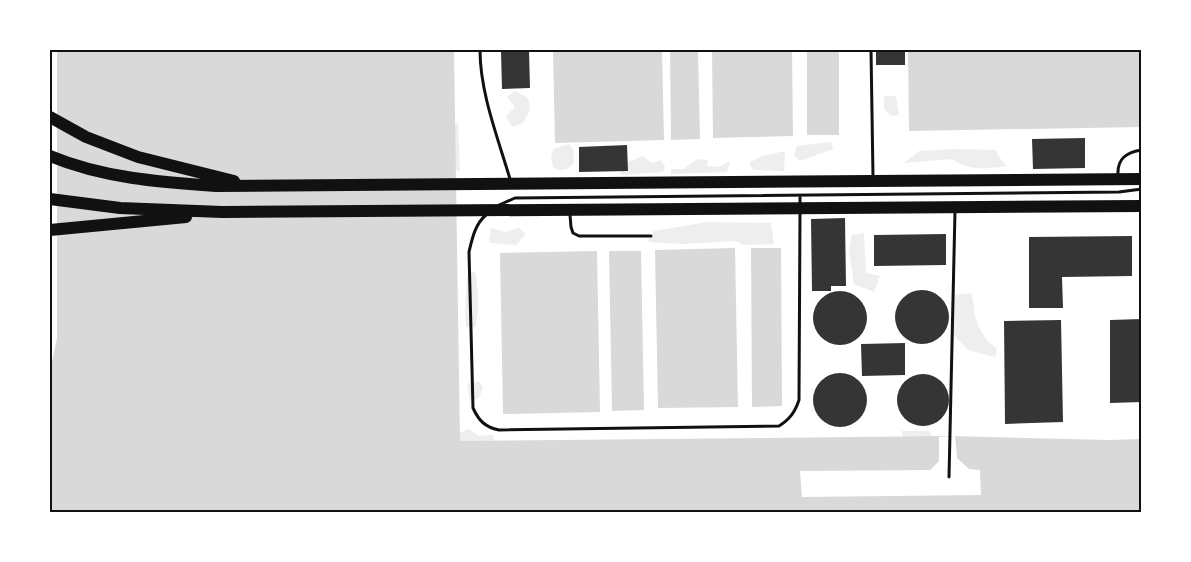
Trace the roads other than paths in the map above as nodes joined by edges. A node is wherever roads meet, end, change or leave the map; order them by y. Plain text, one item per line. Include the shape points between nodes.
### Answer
1 (480, 50) edge
2 (871, 50) edge
3 (50, 117) edge
4 (1142, 150) edge
5 (50, 156) edge
6 (1142, 178) edge
7 (873, 183) dead end
8 (250, 185) junction
9 (1142, 189) edge
10 (1119, 192) junction
11 (800, 195) junction
12 (515, 198) junction
13 (569, 198) junction
14 (50, 199) edge
15 (955, 206) dead end
16 (1142, 206) edge
17 (222, 212) junction
18 (50, 230) edge
19 (651, 236) dead end
20 (949, 477) dead end

1 - 12 lane via 488,103
2 - 7 lane
3 - 8 highway via 138,157
4 - 10 lane via 1123,156 1118,166
5 - 8 highway via 100,172 148,181
6 - 8 highway
9 - 10 lane
10 - 11 lane
11 - 12 lane via 799,400 788,421 779,426 499,430 487,427 473,408 469,252 473,233 482,218
11 - 13 lane
12 - 13 lane
13 - 19 lane via 571,227 579,236
14 - 17 highway via 120,208
15 - 20 lane
16 - 17 highway
17 - 18 highway

